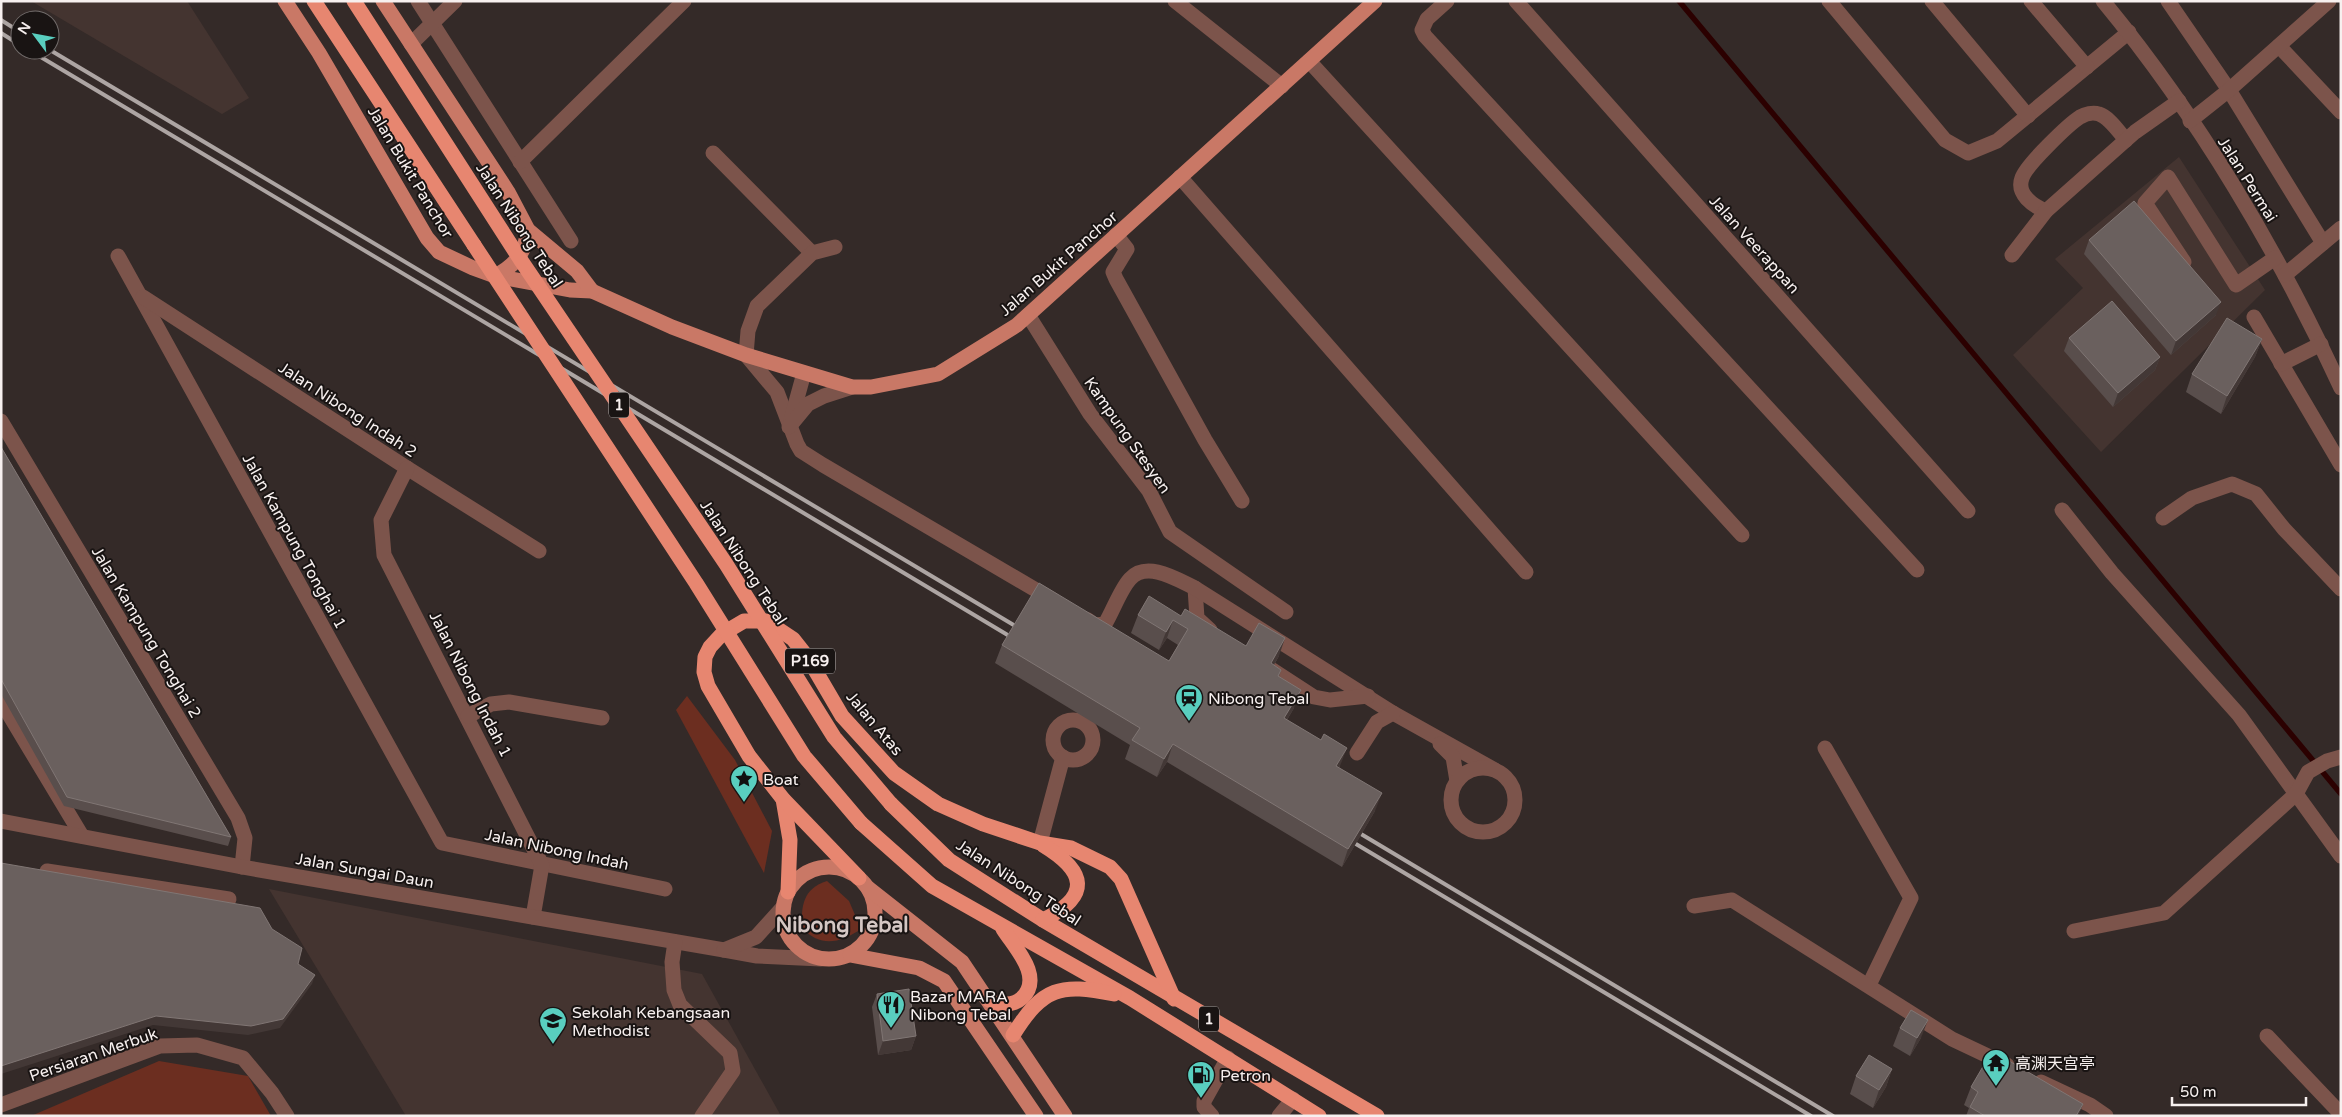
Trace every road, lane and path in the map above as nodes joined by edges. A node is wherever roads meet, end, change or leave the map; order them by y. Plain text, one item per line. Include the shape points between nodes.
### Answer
1 (285, 1) edge
2 (314, 1) edge
3 (354, 1) edge
4 (383, 1) edge
5 (418, 1) edge
6 (455, 1) edge
7 (684, 1) edge
8 (1175, 1) edge
9 (1375, 1) edge
10 (1447, 1) edge
11 (1516, 1) edge
12 (1829, 1) edge
13 (1932, 1) edge
14 (2031, 1) edge
15 (2103, 1) edge
16 (2168, 1) edge
17 (2329, 1) edge
18 (432, 24) junction
19 (2129, 32) junction
20 (411, 44) junction
21 (2279, 46) junction
22 (1309, 61) junction
23 (2087, 67) junction
24 (1282, 86) junction
25 (2229, 90) junction
26 (2179, 101) junction
27 (2339, 107) edge
28 (2028, 116) junction
29 (2190, 121) junction
30 (2126, 140) junction
31 (713, 153) dead end
32 (520, 162) junction
33 (1180, 177) junction
34 (2046, 211) junction
35 (2341, 228) edge
36 (528, 230) junction
37 (1116, 235) junction
38 (571, 242) dead end
39 (2323, 243) junction
40 (835, 247) dead end
41 (812, 253) junction
42 (2012, 255) dead end
43 (118, 256) dead end
44 (2275, 258) junction
45 (2285, 275) junction
46 (495, 276) junction
47 (2194, 278) edge
48 (592, 291) junction
49 (139, 294) junction
50 (1028, 315) junction
51 (2254, 317) dead end
52 (2321, 344) junction
53 (746, 354) junction
54 (2281, 364) junction
55 (804, 374) junction
56 (852, 387) junction
57 (2341, 388) edge
58 (1, 421) edge
59 (789, 427) junction
60 (2341, 465) edge
61 (407, 468) junction
62 (1242, 501) dead end
63 (2062, 510) dead end
64 (1968, 511) dead end
65 (2163, 518) dead end
66 (1742, 535) dead end
67 (539, 551) dead end
68 (1917, 570) dead end
69 (1526, 572) dead end
70 (1195, 588) junction
71 (2341, 590) edge
72 (1286, 612) dead end
73 (1222, 637) edge
74 (1271, 669) edge
75 (1368, 696) junction
76 (1, 701) edge
77 (1393, 713) junction
78 (468, 716) junction
79 (602, 718) dead end
80 (1429, 732) junction
81 (1825, 748) dead end
82 (1357, 753) dead end
83 (1062, 757) dead end
84 (2334, 759) edge
85 (1495, 770) junction
86 (1457, 781) junction
87 (2296, 794) junction
88 (783, 799) junction
89 (1, 821) edge
90 (82, 836) junction
91 (442, 843) joint
92 (1040, 843) junction
93 (2341, 856) edge
94 (542, 865) junction
95 (242, 867) junction
96 (30, 868) edge
97 (863, 883) junction
98 (665, 889) dead end
99 (229, 899) dead end
100 (786, 899) junction
101 (1694, 906) dead end
102 (533, 917) junction
103 (1043, 920) junction
104 (1001, 926) junction
105 (2074, 931) dead end
106 (675, 942) junction
107 (724, 950) junction
108 (850, 954) junction
109 (820, 959) junction
110 (1869, 985) junction
111 (1130, 998) junction
112 (1174, 999) junction
113 (989, 1000) junction
114 (1013, 1035) junction
115 (2267, 1036) dead end
116 (1228, 1058) junction
117 (1293, 1099) junction
118 (1, 1105) edge
119 (2341, 1114) edge
120 (287, 1116) edge
121 (702, 1116) edge
122 (1036, 1116) edge
123 (1065, 1116) edge
124 (1212, 1116) edge
125 (1279, 1116) edge
126 (1319, 1116) edge
127 (1377, 1116) edge
128 (2106, 1116) edge

1 - 46 main road, Jalan Bukit Panchor via 427,238 439,252
2 - 104 highway, 1, bridge via 696,583 804,756 861,823 932,886
3 - 103 highway, Jalan Nibong Tebal / 1, bridge via 520,259 726,564 834,737 891,804 949,860
4 - 20 main road, Jalan Bukit Panchor
5 - 18 street
6 - 18 street
7 - 32 street
8 - 24 street
9 - 22 main road, Jalan Bukit Panchor
10 - 68 street via 1423,24 1425,36
11 - 64 street, Jalan Veerappan
12 - 28 street via 1945,140 1968,153 1997,141
13 - 28 street
14 - 23 street
15 - 19 street, Jalan Permai
16 - 25 street
17 - 21 street
18 - 20 street
18 - 32 street
19 - 23 street
19 - 26 street, Jalan Permai
20 - 36 main road, Jalan Bukit Panchor via 508,192
21 - 25 street
21 - 27 street
22 - 24 main road, Jalan Bukit Panchor
22 - 66 street
23 - 28 street
24 - 33 main road, Jalan Bukit Panchor
25 - 29 street
25 - 39 street
26 - 29 street, Jalan Permai
26 - 30 street
29 - 44 street, Jalan Permai via 2244,202
30 - 34 street
30 - 34 street via 2099,114 2080,117 2038,156 2022,177 2021,189 2025,197
31 - 41 street
32 - 38 street
33 - 37 main road, Jalan Bukit Panchor
33 - 69 street
34 - 42 street
35 - 39 street
36 - 46 main road via 526,245 519,258 509,269
36 - 48 main road, Jalan Bukit Panchor via 577,271
37 - 50 main road, Jalan Bukit Panchor
37 - 62 street via 1127,249 1113,272 1116,279
39 - 45 street
40 - 41 street
41 - 53 street via 757,306 748,331
43 - 49 street, Jalan Kampung Tonghai 1
44 - 45 street, Jalan Permai
44 - 47 street via 2236,285 2168,176 2145,203
45 - 52 street, Jalan Permai
46 - 48 main road, Jalan Bukit Panchor
48 - 53 main road, Jalan Bukit Panchor via 672,328
49 - 61 street, Jalan Nibong Indah 2
49 - 91 street, Jalan Kampung Tonghai 1
50 - 56 main road, Jalan Bukit Panchor via 1018,325 938,374
50 - 72 street, Kampung Stesyen via 1090,414 1149,491 1170,532
51 - 54 street
52 - 54 street
52 - 57 street, Jalan Permai
53 - 55 main road, Jalan Bukit Panchor
53 - 59 street via 777,392
54 - 60 street
55 - 56 main road, Jalan Bukit Panchor
55 - 59 street
56 - 59 street via 808,404
58 - 95 street, Jalan Kampung Tonghai 2 via 238,818 245,838
59 - 70 street via 801,451 1095,624 1105,624 1130,579 1144,572 1162,572
61 - 67 street, Jalan Nibong Indah 2
61 - 78 street, Jalan Nibong Indah 1 via 381,520 384,554
63 - 87 street via 2112,574 2239,715
65 - 71 street via 2192,498 2232,484 2256,494
70 - 73 street via 1196,618
70 - 75 street
74 - 75 street via 1314,697 1330,700
75 - 77 street
76 - 90 street
77 - 80 street
77 - 82 street via 1377,722
78 - 79 street via 491,704 509,702
78 - 94 street, Jalan Nibong Indah 1
80 - 85 street
80 - 86 street via 1453,757
81 - 110 street via 1911,898
83 - 92 street
84 - 87 street via 2308,772
85 - 86 street via 1475,769
85 - 86 street via 1510,783 1514,803 1506,821 1489,831 1473,830 1459,822 1451,802
87 - 93 street
87 - 105 street via 2164,913
88 - 92 highway, Jalan Atas / P169 via 749,756 708,686 704,672 710,647 722,634 744,621 766,621 794,639 842,716 894,773 938,804 983,824
88 - 97 highway, Jalan Atas / P169
88 - 100 highway, Jalan Atas via 791,868
89 - 90 street, Jalan Sungai Daun
90 - 95 street, Jalan Sungai Daun
91 - 94 street, Jalan Nibong Indah
92 - 103 highway via 1071,868 1078,881 1077,895 1062,910
92 - 112 highway, P169 via 1071,848 1110,867 1121,879
94 - 98 street, Jalan Nibong Indah
94 - 102 street
95 - 102 street, Jalan Sungai Daun
96 - 99 street
97 - 100 main road via 848,871 821,868 796,881
97 - 108 main road via 874,902 875,918 871,933
97 - 113 main road, Jalan Atas / P169 via 962,962
100 - 107 street via 756,937
100 - 109 main road via 784,920 788,934 807,954
101 - 110 street via 1732,900
102 - 106 street, Jalan Sungai Daun
103 - 112 highway, Jalan Nibong Tebal / 1
104 - 111 highway, 1
104 - 113 highway via 1031,974 1031,983 1027,992 1013,1004
106 - 107 street, Jalan Sungai Daun
106 - 121 street via 672,962 674,990 680,1005 730,1053 733,1071
107 - 109 street, Jalan Sungai Daun via 757,956
108 - 109 main road
108 - 122 main road via 919,968 944,981
110 - 128 street via 1952,1039 2090,1105
111 - 114 highway via 1083,988 1064,988 1035,1004
111 - 116 highway, 1
112 - 127 highway, Jalan Nibong Tebal / 1
113 - 114 main road, Jalan Atas / P169
114 - 123 main road, Jalan Atas / P169
115 - 119 street
116 - 117 highway, 1
116 - 124 street via 1204,1101 1204,1107
117 - 125 street
117 - 126 highway, 1
118 - 120 street, Persiaran Merbuk via 160,1046 197,1045 243,1058

